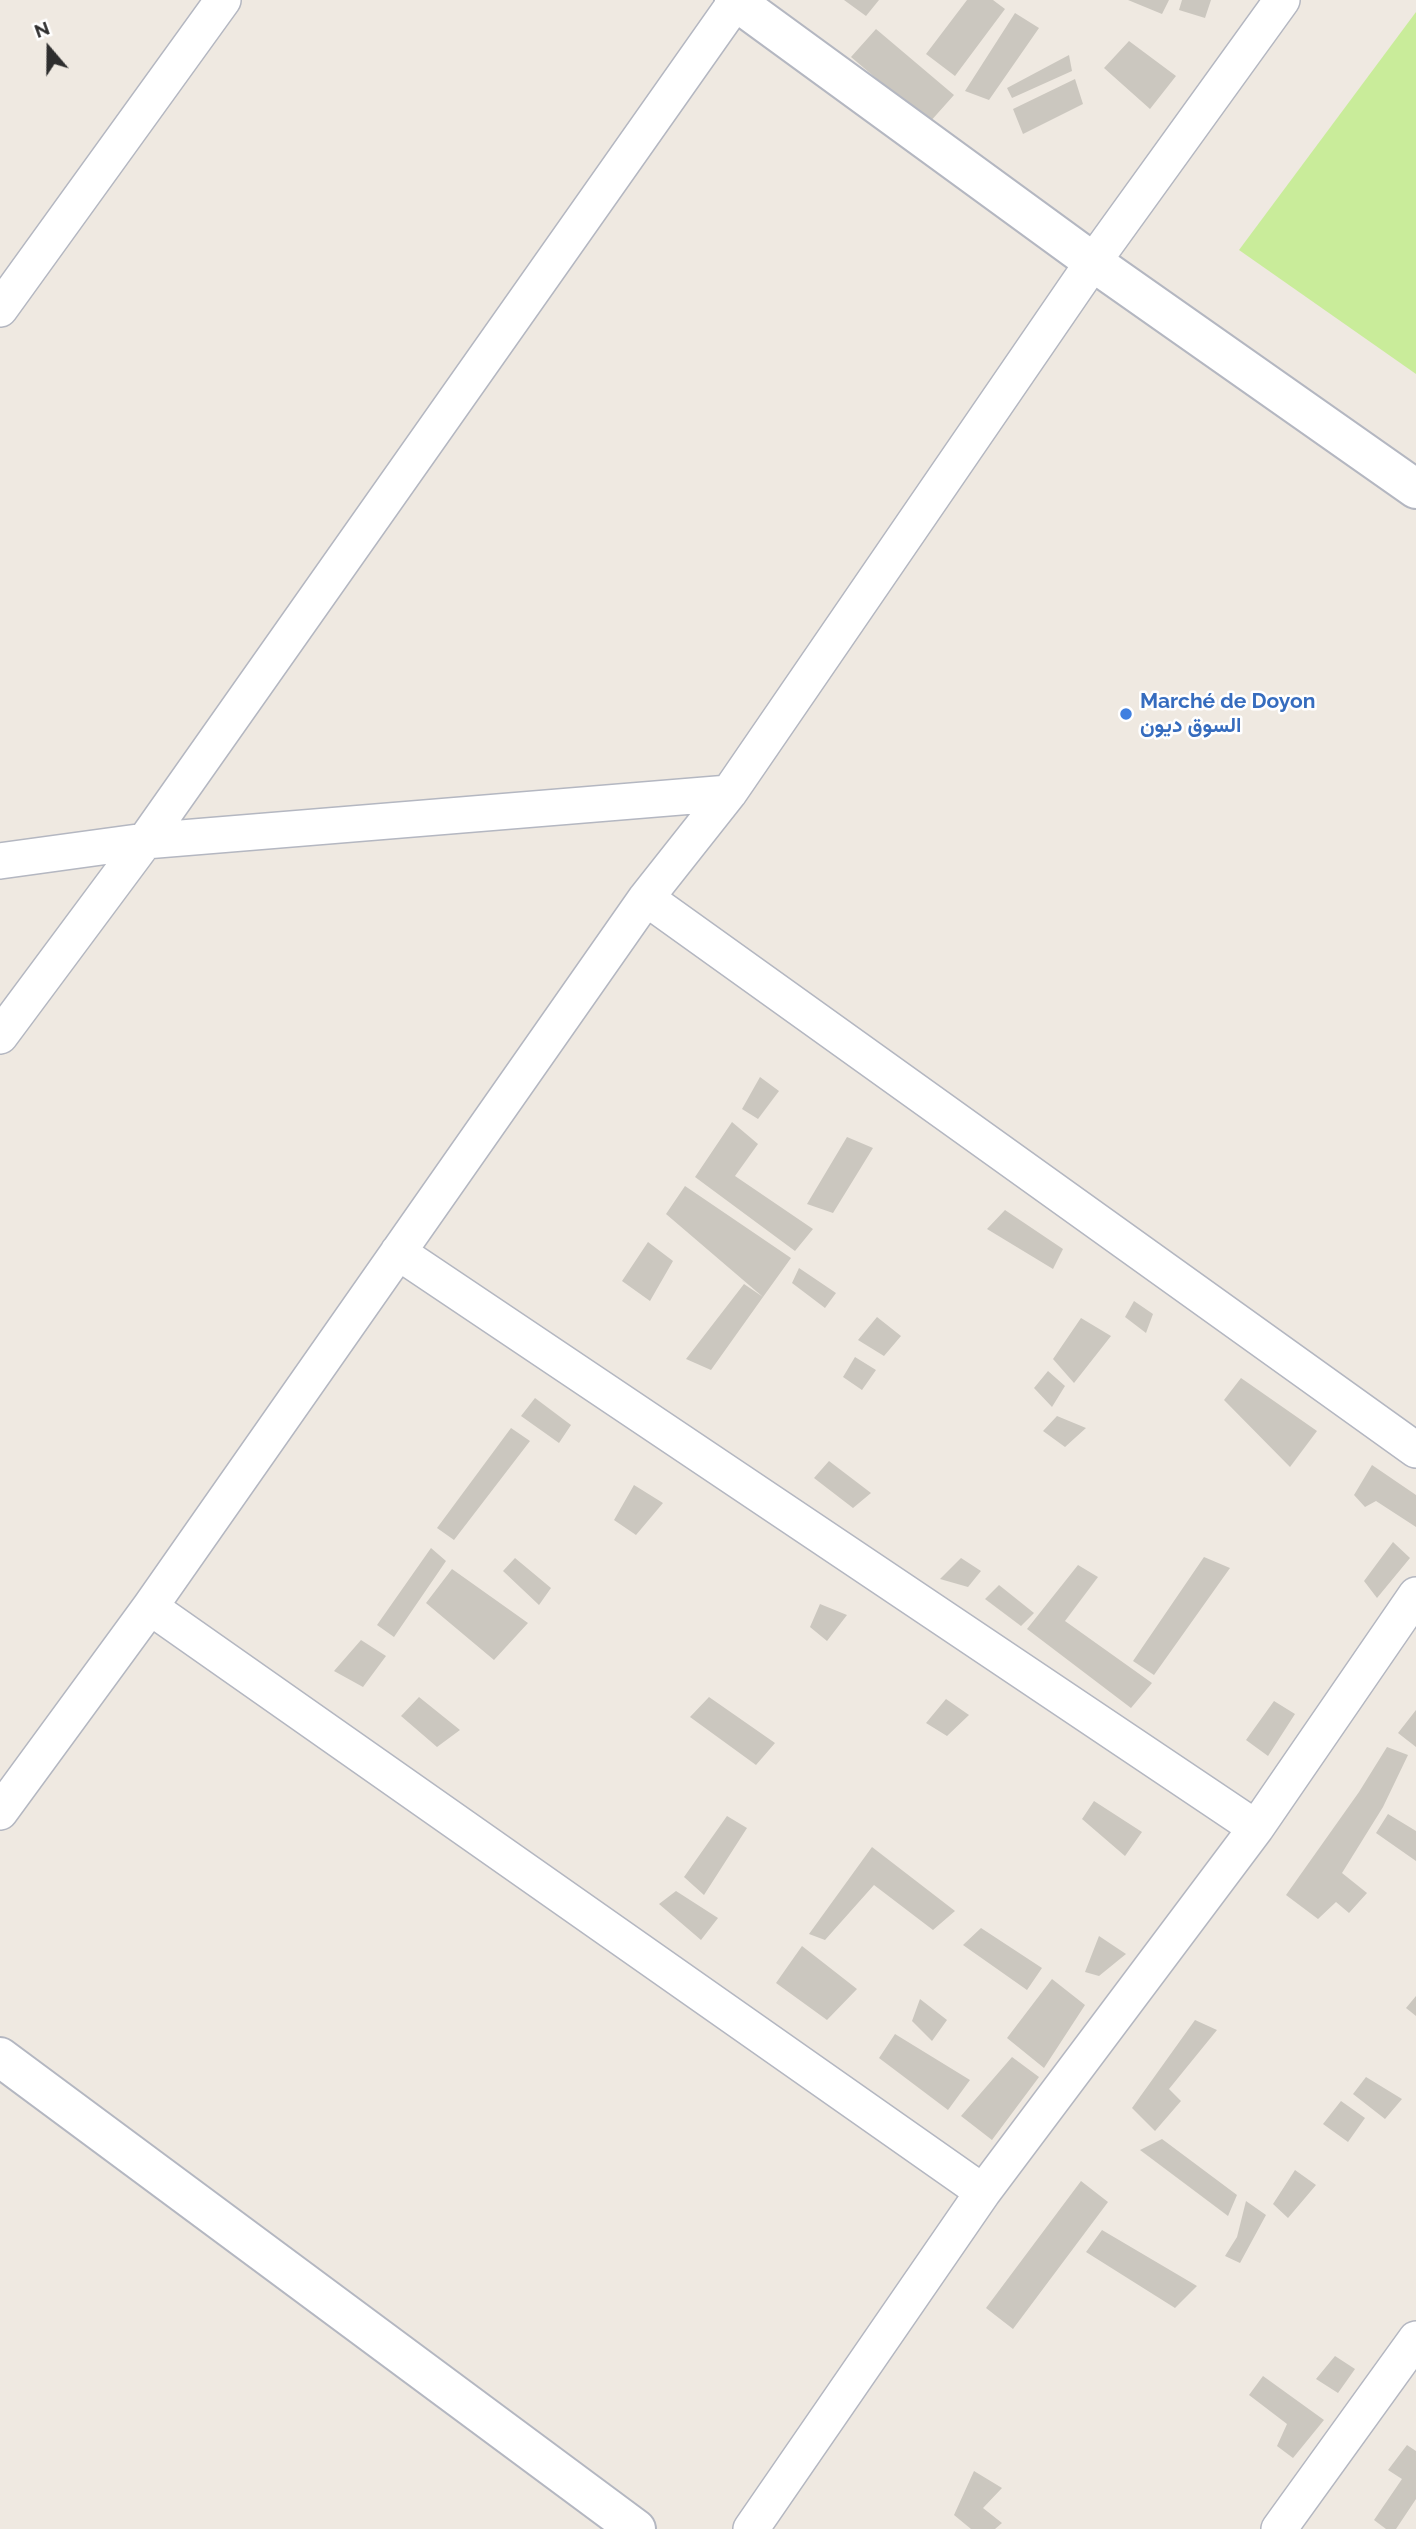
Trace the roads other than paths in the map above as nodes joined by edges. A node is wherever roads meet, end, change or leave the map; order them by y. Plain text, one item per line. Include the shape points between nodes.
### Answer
1 (223, 0) edge
2 (1282, 0) edge
3 (736, 1) edge
4 (1093, 261) junction
5 (0, 309) edge
6 (1416, 489) edge
7 (729, 793) junction
8 (145, 841) junction
9 (0, 862) edge
10 (646, 898) junction
11 (0, 1037) edge
12 (398, 1252) junction
13 (1416, 1450) edge
14 (1416, 1595) edge
15 (150, 1607) junction
16 (0, 1812) edge
17 (1256, 1828) junction
18 (0, 2057) edge
19 (984, 2192) junction
20 (1416, 2339) edge
21 (636, 2529) edge
22 (751, 2529) edge
23 (1279, 2529) edge

1 - 5 street
2 - 4 street
3 - 4 street
3 - 8 street
4 - 6 street
4 - 7 street
7 - 8 street
7 - 10 street
8 - 9 street
8 - 11 street
10 - 12 street
10 - 13 street
12 - 15 street
12 - 17 street
14 - 17 street
15 - 16 street
15 - 19 street
17 - 19 street
18 - 21 street
19 - 22 street
20 - 23 street

